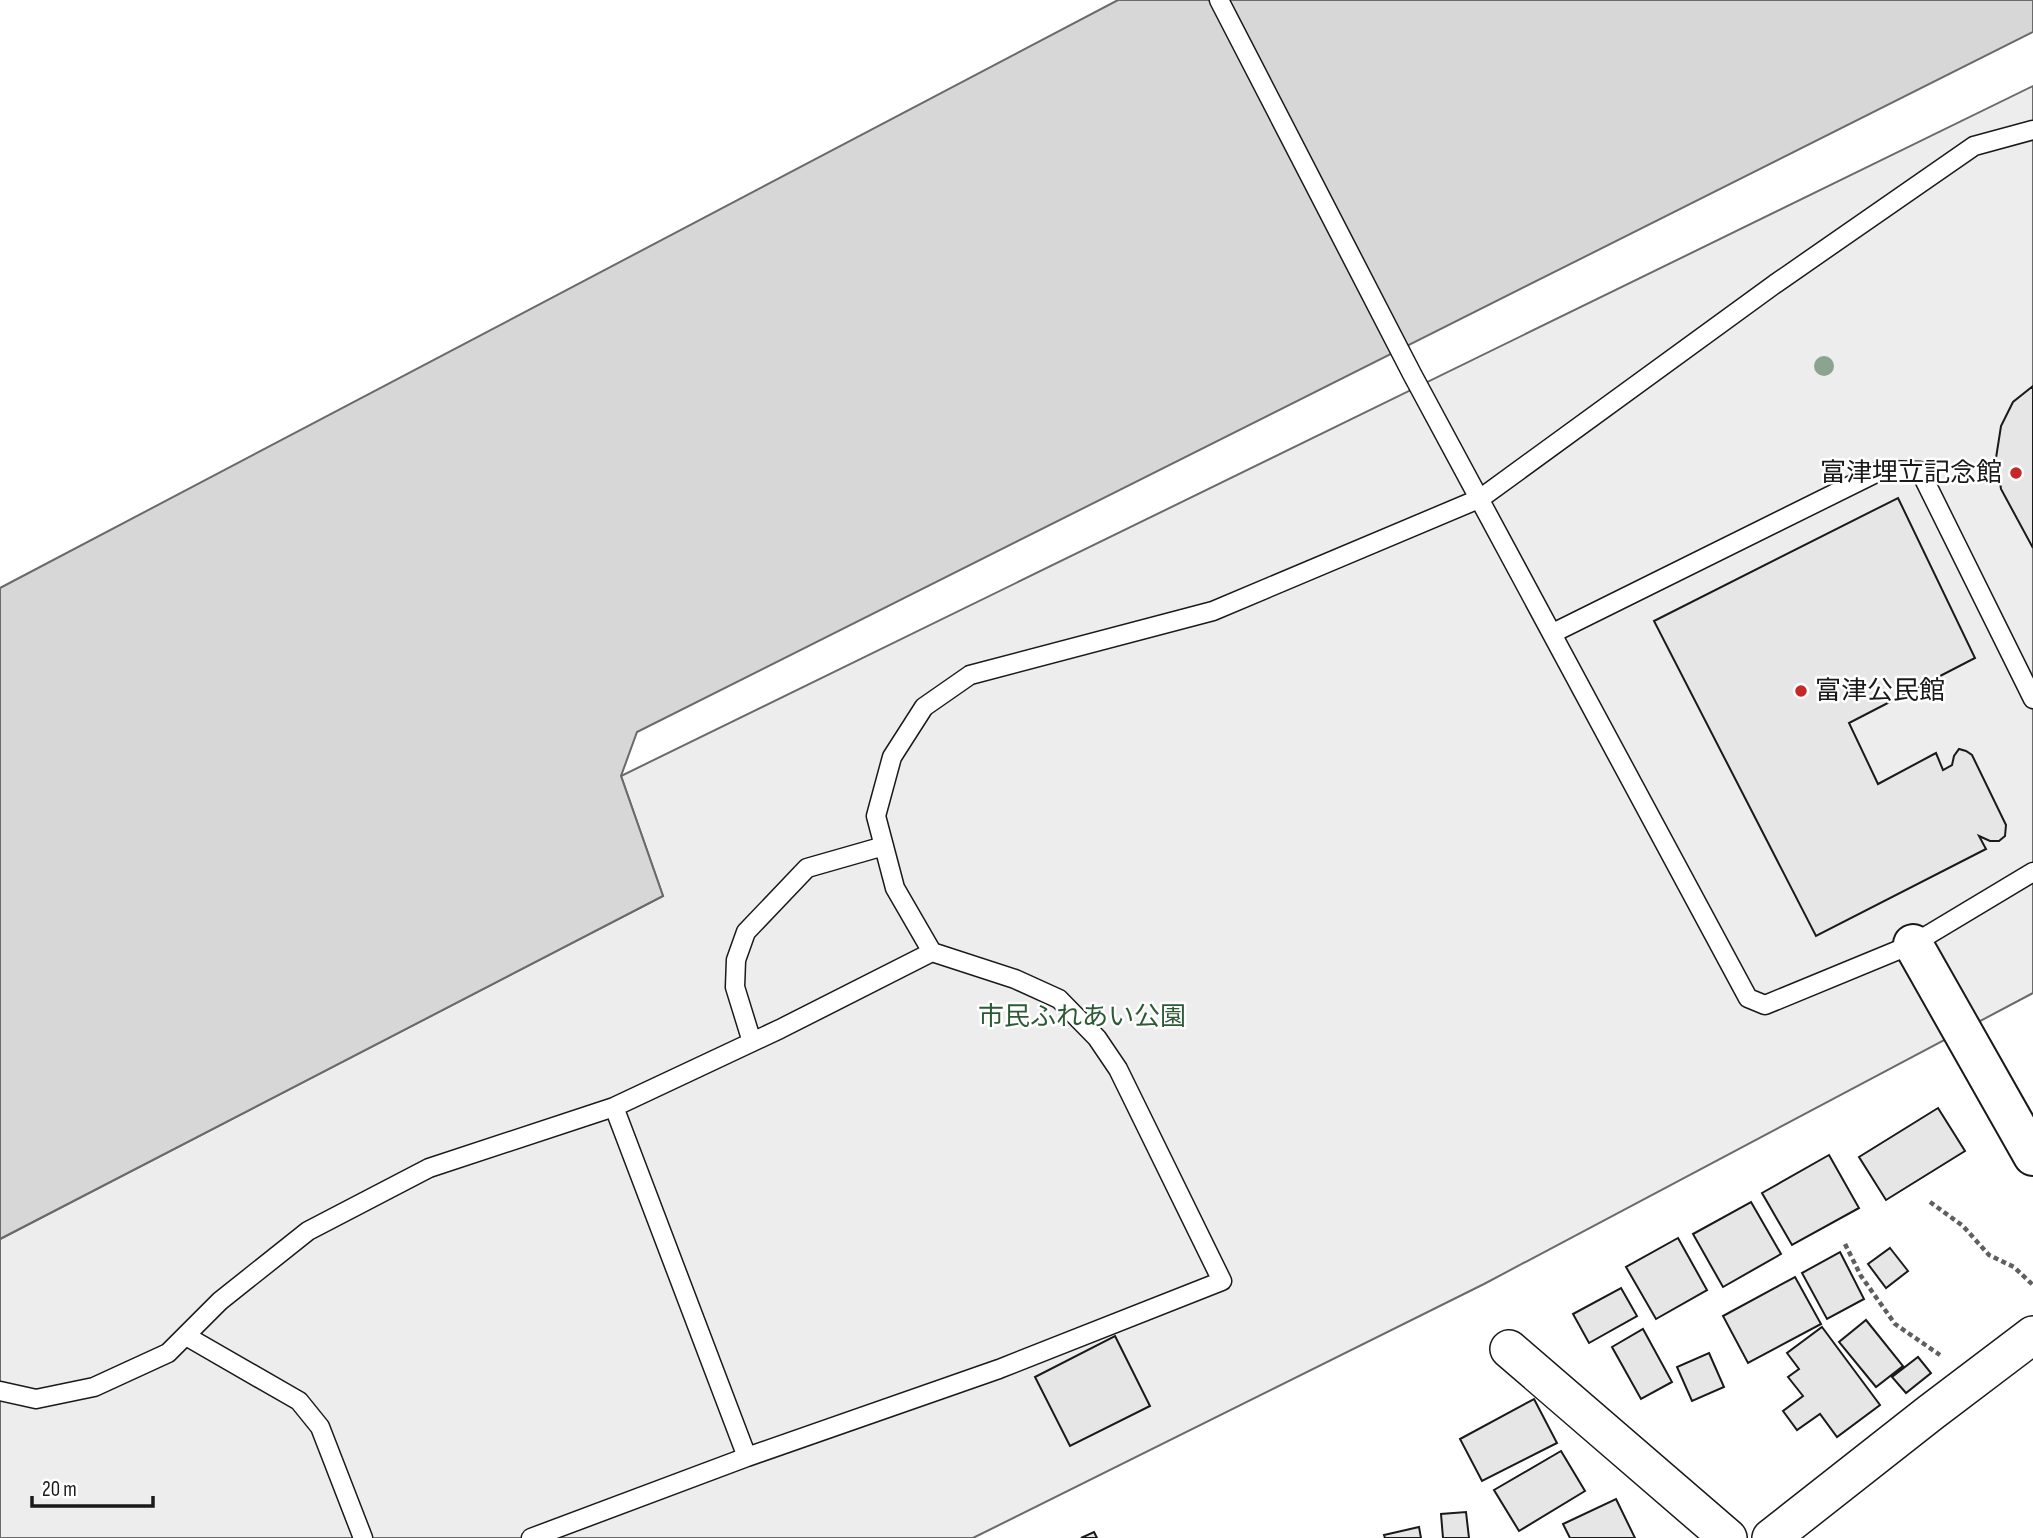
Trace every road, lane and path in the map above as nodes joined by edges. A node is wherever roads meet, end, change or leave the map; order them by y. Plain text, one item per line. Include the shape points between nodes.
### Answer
1 (1219, 0) edge
2 (2033, 130) edge
3 (1481, 498) junction
4 (1553, 633) junction
5 (2033, 699) edge
6 (884, 846) junction
7 (2033, 872) edge
8 (1913, 944) junction
9 (932, 953) junction
10 (752, 1042) junction
11 (614, 1107) junction
12 (2033, 1156) edge
13 (1930, 1202) dead end
14 (1845, 1244) dead end
15 (2033, 1285) edge
16 (2033, 1335) edge
17 (186, 1336) junction
18 (1509, 1349) dead end
19 (1978, 1377) junction
20 (0, 1391) edge
21 (747, 1457) junction
22 (363, 1538) edge
23 (531, 1538) edge
24 (1728, 1538) edge
25 (1771, 1538) edge

1 - 3 lane
2 - 3 lane via 1974,146
3 - 4 lane
3 - 6 lane via 1213,611 970,675 924,707 892,757 876,816
4 - 5 lane via 1882,470 1920,471
4 - 8 lane via 1748,998 1765,1005
6 - 9 lane via 895,888
6 - 10 lane via 807,868 746,932 736,960 735,987
7 - 8 lane
8 - 12 street
9 - 10 lane
9 - 21 lane via 1015,978 1059,999 1080,1017 1118,1069 1222,1281 999,1369
10 - 11 lane
11 - 17 lane via 429,1167 308,1231 220,1301
11 - 21 lane
13 - 15 path via 1963,1226 1989,1255 2014,1267
14 - 19 path via 1895,1324
16 - 19 street
17 - 20 lane via 168,1353 94,1387 36,1399
17 - 22 lane via 299,1401 320,1427
18 - 24 street
19 - 25 street
21 - 23 lane

